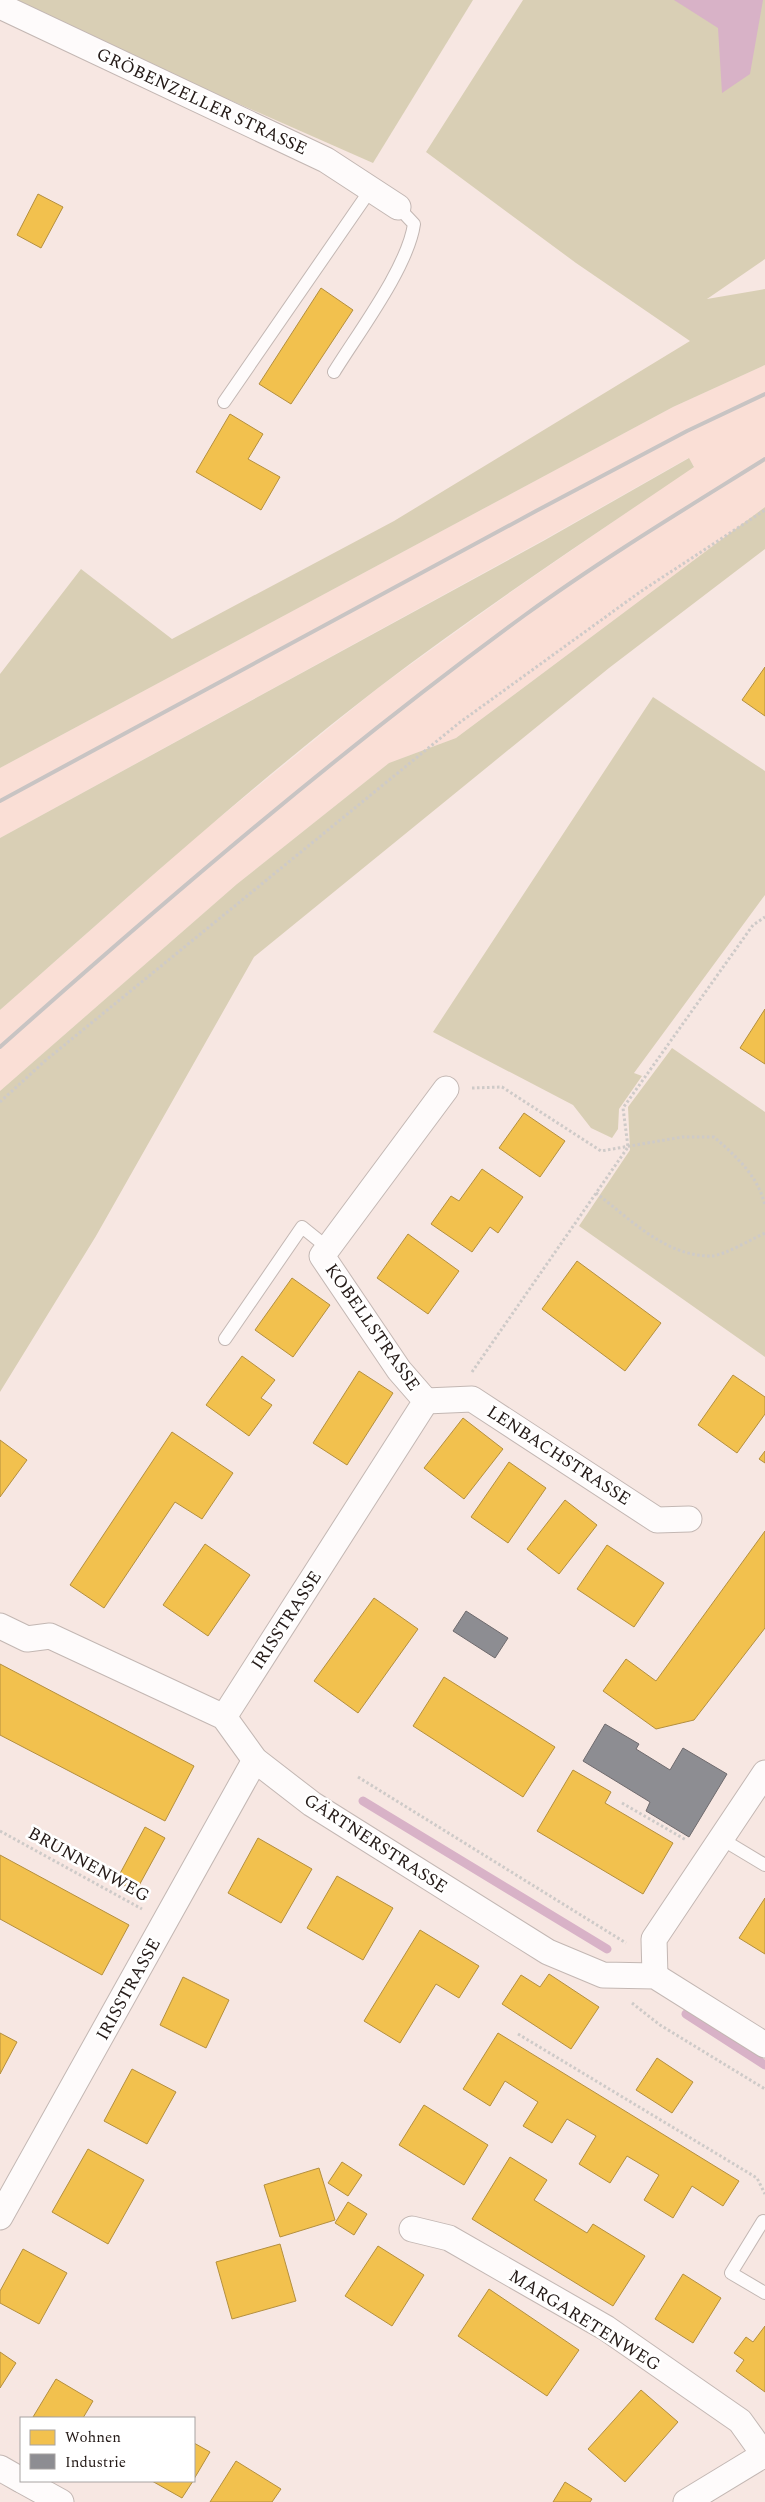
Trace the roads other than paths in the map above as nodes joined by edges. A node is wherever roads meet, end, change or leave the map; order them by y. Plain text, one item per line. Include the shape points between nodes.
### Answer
1 (0, 6) edge
2 (371, 189) junction
3 (398, 207) joint
4 (334, 372) dead end
5 (224, 402) dead end
6 (446, 1089) road end
7 (328, 1248) junction
8 (225, 1339) dead end
9 (426, 1401) junction
10 (689, 1518) dead end
11 (348, 1523) joint
12 (0, 1626) edge
13 (224, 1717) junction
14 (255, 1760) junction
15 (765, 1772) edge
16 (715, 1846) junction
17 (765, 1865) edge
18 (655, 1968) junction
19 (765, 2046) edge
20 (0, 2217) edge
21 (763, 2221) dead end
22 (412, 2228) dead end
23 (765, 2293) edge
24 (765, 2455) edge
25 (0, 2468) edge
26 (20, 2479) edge
27 (26, 2482) edge
28 (61, 2502) edge
29 (686, 2502) edge

1 - 2 street, GRÖBENZELLER STRASSE via 326,160
2 - 3 street, GRÖBENZELLER STRASSE
2 - 5 lane
3 - 4 lane via 414,224 412,241
6 - 7 street, KOBELLSTRASSE
7 - 8 lane via 302,1227
7 - 9 street, KOBELLSTRASSE via 322,1256 399,1370
9 - 10 street, LENBACHSTRASSE via 472,1399 657,1520
9 - 11 street, KOBELLSTRASSE
11 - 13 street, IRISSTRASSE
12 - 13 street, GÄRTNERSTRASSE via 27,1639 50,1636
13 - 14 street, GÄRTNERSTRASSE
14 - 18 street, GÄRTNERSTRASSE via 312,1804 548,1952 604,1975
14 - 20 street, IRISSTRASSE
15 - 16 street
16 - 17 lane
16 - 18 street via 654,1938
18 - 19 street
21 - 23 lane via 731,2273
22 - 24 street, MARGARETENWEG via 449,2238 606,2328 740,2421
24 - 29 street
25 - 26 street
27 - 28 street

